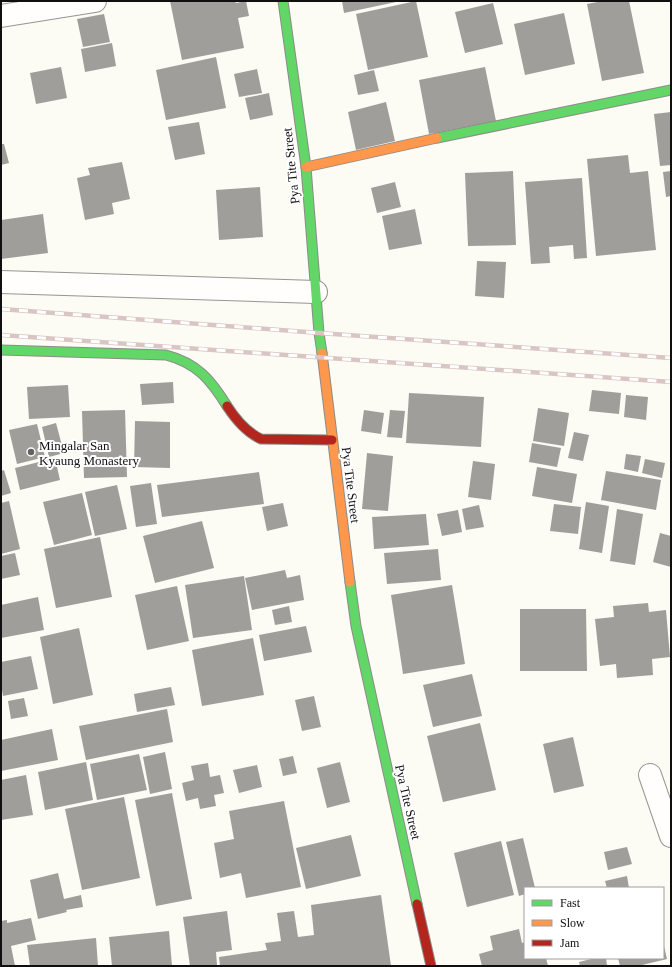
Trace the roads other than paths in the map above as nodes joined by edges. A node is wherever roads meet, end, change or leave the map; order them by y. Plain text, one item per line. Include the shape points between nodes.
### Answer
1 (95, 1) edge
2 (283, 1) edge
3 (1, 16) edge
4 (671, 90) edge
5 (306, 167) junction
6 (1, 282) edge
7 (316, 292) junction
8 (1, 350) edge
9 (332, 440) junction
10 (650, 775) dead end
11 (671, 836) edge
12 (431, 966) edge

1 - 3 street
2 - 5 street, Pya Tite Street
4 - 5 street
5 - 7 street, Pya Tite Street
6 - 7 street
7 - 9 street, Pya Tite Street
8 - 9 street via 166,355 188,362 205,375 238,423 249,433 261,439
9 - 12 street, Pya Tite Street via 356,626
10 - 11 street

